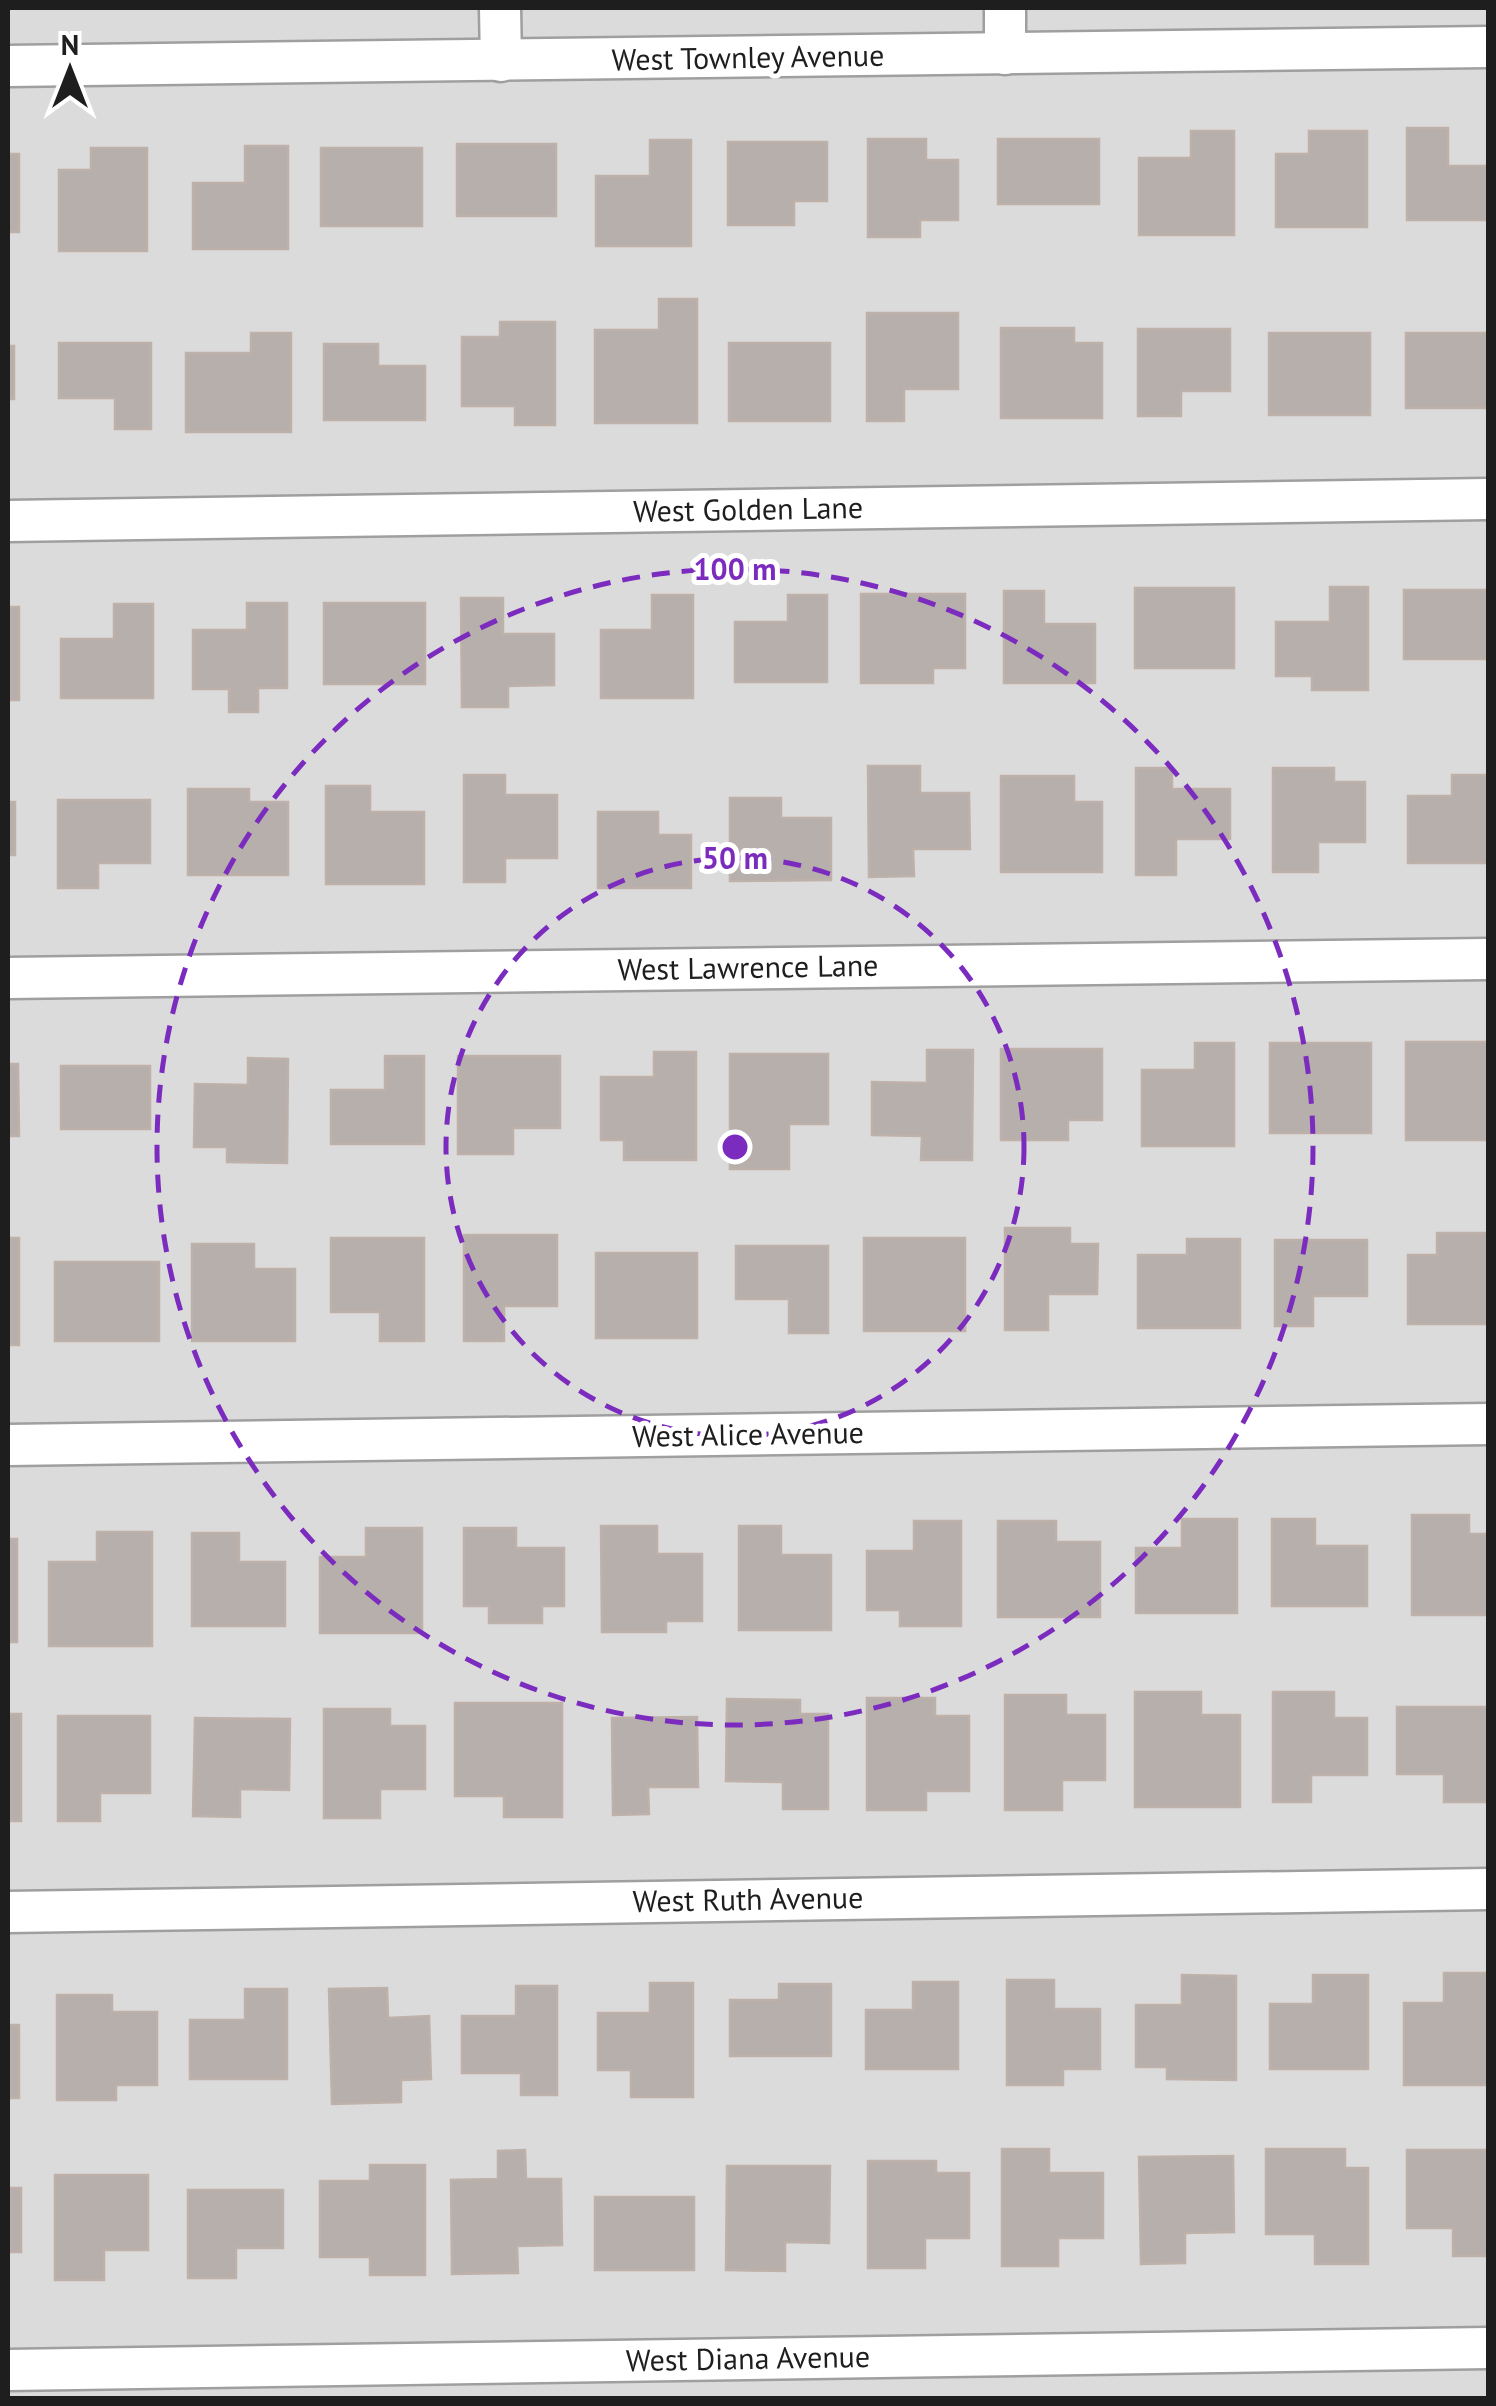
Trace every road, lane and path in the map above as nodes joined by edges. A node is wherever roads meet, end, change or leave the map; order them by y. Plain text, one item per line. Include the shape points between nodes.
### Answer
1 (500, 8) edge
2 (1005, 8) edge
3 (1488, 47) edge
4 (1005, 54) junction
5 (501, 61) junction
6 (8, 66) edge
7 (1488, 498) edge
8 (8, 521) edge
9 (1488, 959) edge
10 (8, 978) edge
11 (1488, 1424) edge
12 (8, 1445) edge
13 (1488, 1888) edge
14 (8, 1912) edge
15 (1488, 2348) edge
16 (8, 2370) edge

1 - 5 street
2 - 4 street
3 - 4 street, West Townley Avenue
4 - 5 street, West Townley Avenue
5 - 6 street, West Townley Avenue
7 - 8 street, West Golden Lane
9 - 10 street, West Lawrence Lane
11 - 12 street, West Alice Avenue
13 - 14 street, West Ruth Avenue
15 - 16 street, West Diana Avenue

